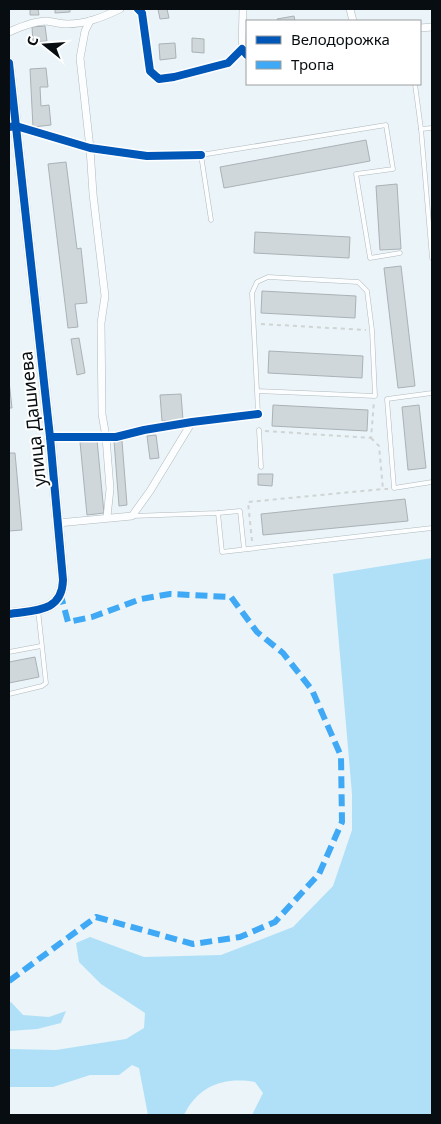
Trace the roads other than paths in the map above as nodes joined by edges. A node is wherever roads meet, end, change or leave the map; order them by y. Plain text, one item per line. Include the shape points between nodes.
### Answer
1 (120, 9) edge
2 (138, 9) edge
3 (243, 9) edge
4 (90, 21) junction
5 (9, 32) edge
6 (245, 52) edge
7 (9, 63) edge
8 (416, 85) edge
9 (12, 127) edge
10 (432, 128) edge
11 (421, 129) junction
12 (90, 148) junction
13 (201, 155) junction
14 (211, 220) dead end
15 (400, 253) dead end
16 (432, 258) edge
17 (257, 391) junction
18 (432, 393) edge
19 (258, 414) joint
20 (192, 422) junction
21 (259, 430) road end
22 (50, 437) junction
23 (106, 437) junction
24 (261, 467) dead end
25 (432, 482) edge
26 (218, 513) junction
27 (132, 516) junction
28 (108, 517) junction
29 (58, 523) junction
30 (432, 528) edge
31 (244, 549) junction
32 (38, 609) junction
33 (9, 614) edge
34 (41, 646) junction
35 (9, 652) edge
36 (9, 694) edge

1 - 4 street
2 - 6 street via 142,13 150,71 159,79 228,63
3 - 6 street
4 - 5 street via 66,24 44,21
4 - 12 street via 80,58
7 - 9 street, улица Дашиева
8 - 11 lane
9 - 12 street
9 - 22 street, улица Дашиева
10 - 11 lane
11 - 16 lane
12 - 13 street via 147,156
12 - 23 street via 105,296 101,332 102,414
13 - 14 lane
13 - 15 lane via 386,125 393,169 356,174 370,258
17 - 17 lane via 252,292 258,282 268,277 358,282 367,291 375,396
17 - 19 lane
18 - 25 lane via 387,399 394,488
19 - 20 street
20 - 23 street
20 - 27 street
21 - 24 lane
22 - 23 street
22 - 29 street, улица Дашиева
23 - 28 street via 110,489
26 - 27 lane
26 - 31 lane via 240,511
26 - 31 lane via 222,552
27 - 28 street
28 - 29 street
29 - 32 street, улица Дашиева via 63,588 57,602
30 - 31 lane
32 - 33 street, улица Дашиева
32 - 34 lane
34 - 35 lane
34 - 36 lane via 46,683

